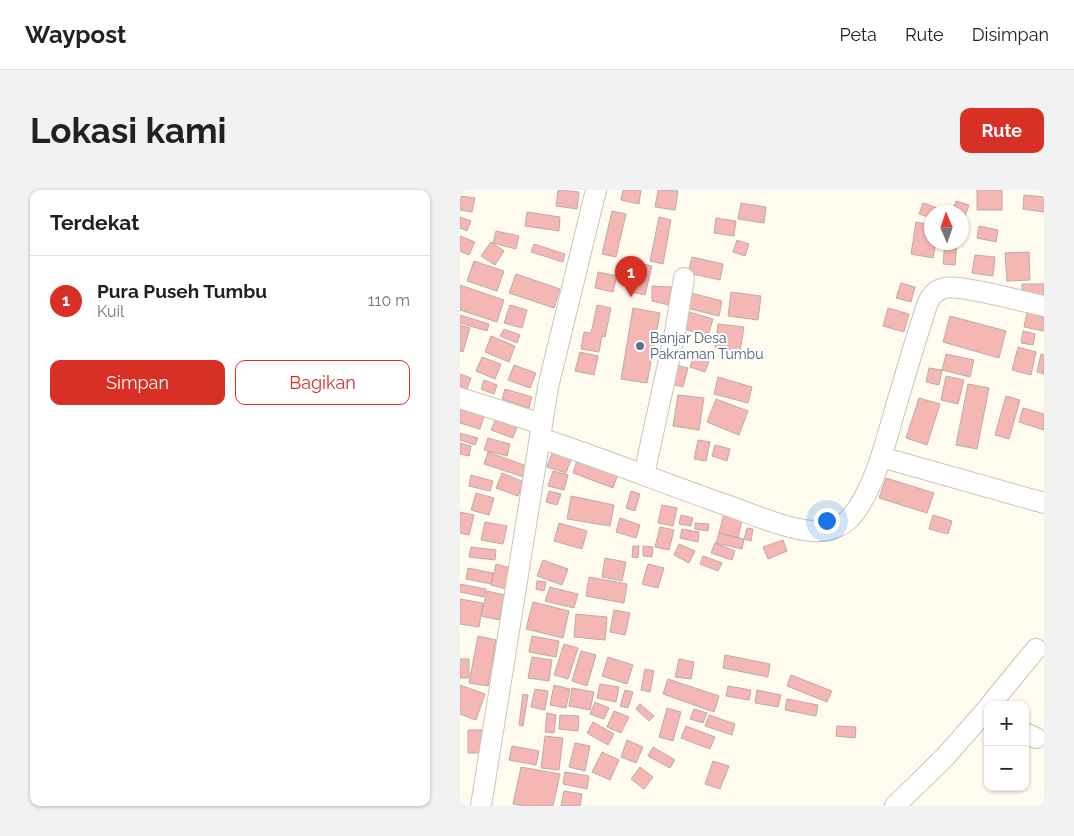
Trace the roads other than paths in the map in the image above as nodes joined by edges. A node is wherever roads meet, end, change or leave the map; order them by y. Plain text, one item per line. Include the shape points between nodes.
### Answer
1 (596, 190) edge
2 (684, 278) dead end
3 (1044, 306) edge
4 (460, 398) edge
5 (541, 431) junction
6 (881, 457) junction
7 (644, 475) junction
8 (1044, 503) edge
9 (1036, 649) dead end
10 (995, 701) edge
11 (984, 714) edge
12 (481, 806) edge
13 (895, 806) edge

1 - 5 street via 555,354
2 - 7 street
3 - 6 street via 961,288 945,287 933,294 924,311
4 - 5 street
5 - 7 street
5 - 12 street
6 - 7 street via 850,519 839,526 812,531 792,528
6 - 8 street
9 - 10 street
11 - 13 street

